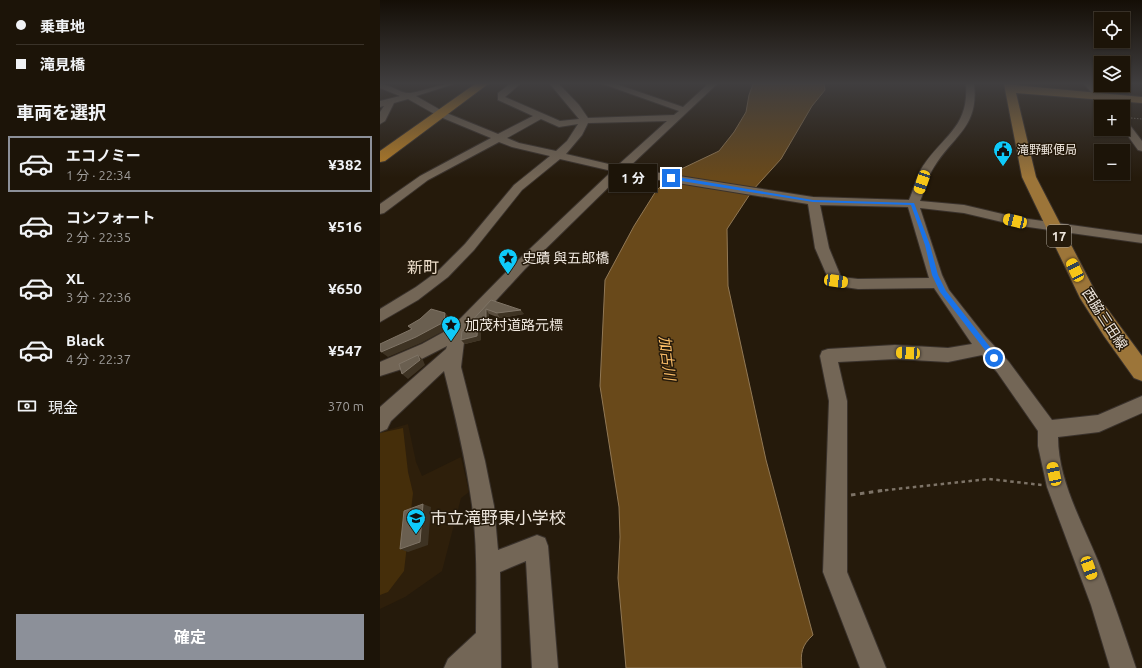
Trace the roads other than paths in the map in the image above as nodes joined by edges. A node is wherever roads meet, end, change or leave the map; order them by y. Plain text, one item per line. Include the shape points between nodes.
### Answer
1 (433, 115) edge
2 (434, 115) edge
3 (445, 115) edge
4 (582, 115) edge
5 (679, 115) edge
6 (968, 115) edge
7 (1016, 115) edge
8 (540, 116) joint
9 (676, 118) junction
10 (585, 120) junction
11 (1130, 132) edge
12 (498, 138) junction
13 (1142, 148) edge
14 (380, 149) edge
15 (557, 156) junction
16 (380, 158) edge
17 (620, 170) junction
18 (807, 200) junction
19 (912, 204) junction
20 (380, 210) edge
21 (1054, 227) junction
22 (1142, 239) edge
23 (939, 283) junction
24 (380, 316) edge
25 (456, 342) junction
26 (986, 348) junction
27 (380, 369) edge
28 (1142, 372) edge
29 (1142, 404) edge
30 (380, 423) edge
31 (1048, 429) junction
32 (488, 565) junction
33 (490, 639) junction
34 (457, 668) edge
35 (488, 668) edge
36 (545, 668) edge
37 (873, 668) edge
38 (1123, 668) edge

1 - 14 highway
2 - 16 highway
3 - 12 street
4 - 10 street
5 - 9 street
6 - 19 street via 965,123 927,169
7 - 21 main road, 西脇三田線 / 17 via 1029,176
8 - 10 street via 559,124
8 - 12 street
9 - 10 street
9 - 17 street
10 - 15 street via 577,136
11 - 13 street
12 - 15 street
12 - 20 street via 424,178
15 - 17 street
15 - 24 street via 508,198 469,248 444,274
17 - 18 street
17 - 25 street via 510,277
18 - 19 street
18 - 23 street via 822,248 836,281 858,284
19 - 21 street via 964,209
19 - 23 street
21 - 22 street
21 - 28 main road, 西脇三田線 / 17 via 1088,298
23 - 26 street
25 - 27 street via 428,349
25 - 30 street via 384,415
25 - 32 street via 452,368 475,462 483,506
26 - 31 street
26 - 37 street via 948,355 895,352 828,356 838,401 835,572
29 - 31 street via 1099,423
31 - 38 street via 1048,446 1057,487 1103,605
32 - 33 street
32 - 36 street via 537,546
33 - 34 street
33 - 35 street

